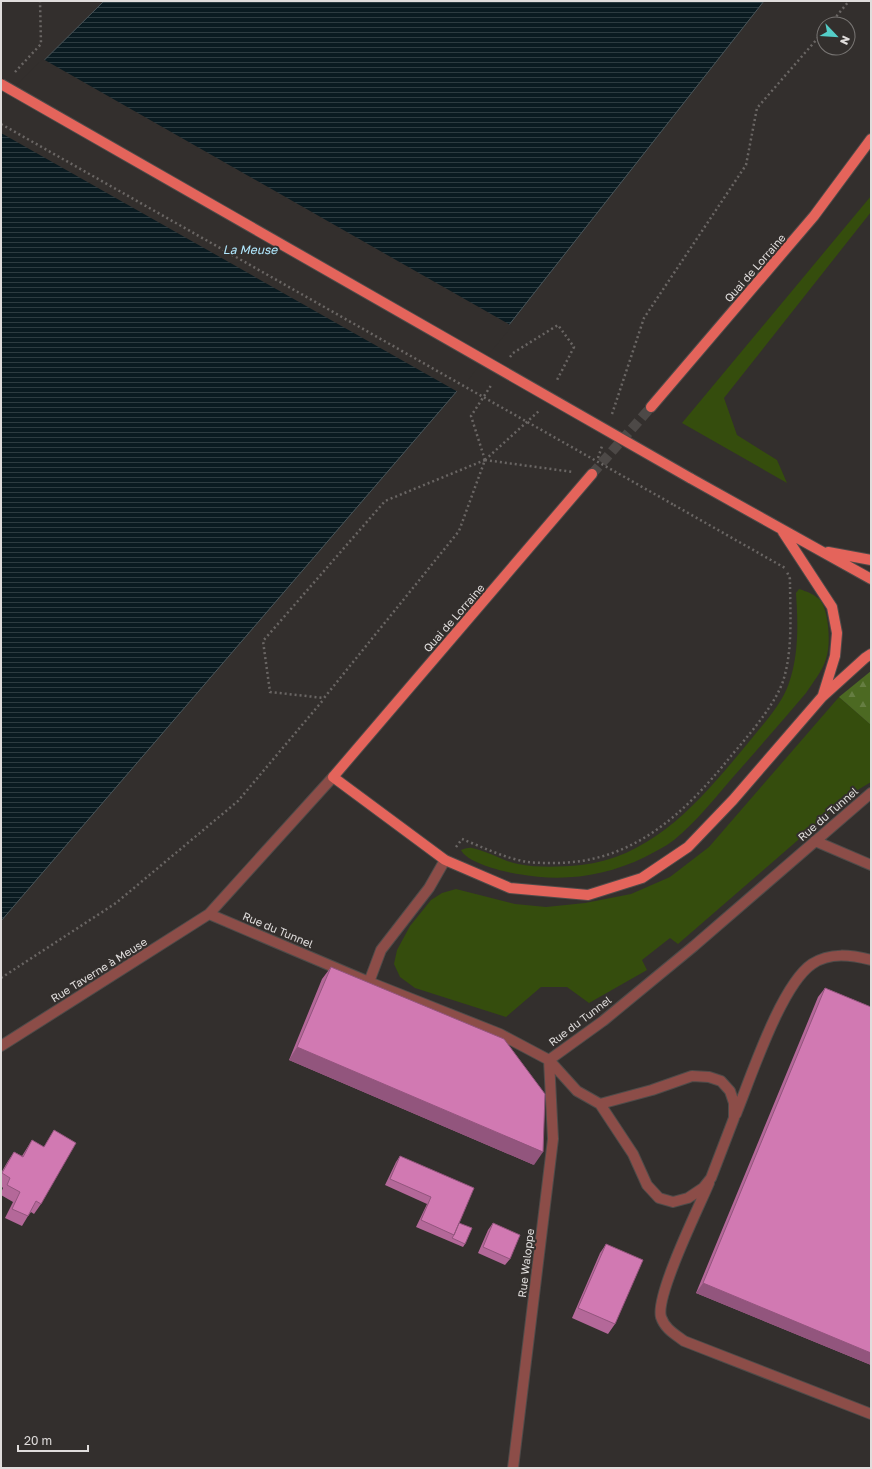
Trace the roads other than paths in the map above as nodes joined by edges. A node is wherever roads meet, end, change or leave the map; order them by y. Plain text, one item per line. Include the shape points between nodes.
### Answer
1 (1, 84) edge
2 (871, 139) edge
3 (651, 407) tunnel mouth
4 (592, 474) tunnel mouth
5 (782, 530) junction
6 (819, 550) junction
7 (871, 560) edge
8 (871, 579) edge
9 (871, 654) edge
10 (822, 697) junction
11 (333, 777) junction
12 (871, 793) edge
13 (815, 841) junction
14 (445, 860) junction
15 (871, 865) edge
16 (209, 914) junction
17 (871, 960) edge
18 (369, 982) junction
19 (1, 1046) edge
20 (549, 1060) junction
21 (600, 1104) junction
22 (734, 1118) junction
23 (711, 1178) junction
24 (871, 1414) edge
25 (513, 1468) edge

1 - 5 main road, bridge
2 - 3 main road, Quai de Lorraine via 814,216
4 - 11 main road, Quai de Lorraine
5 - 6 main road
5 - 10 main road via 832,607 837,633 835,656
6 - 7 main road
6 - 8 main road
9 - 10 main road
10 - 14 main road via 733,800 688,847 642,878 588,895 510,888
11 - 14 main road
11 - 16 street, Rue Taverne à Meuse
12 - 13 street, Rue du Tunnel
13 - 15 street
13 - 20 street, Rue du Tunnel via 603,1021
14 - 18 street via 429,888 381,950
16 - 18 street, Rue du Tunnel
16 - 19 street, Rue Taverne à Meuse
17 - 22 street via 858,956 835,955 813,964 799,977 780,1006
18 - 20 street, Rue du Tunnel via 500,1034
20 - 21 street via 577,1091
20 - 25 street, Rue Waloppe via 553,1139
21 - 22 street via 692,1076 709,1077 721,1081 730,1091 734,1103
21 - 23 street via 633,1154 647,1185 659,1198 673,1202 688,1198 703,1188
22 - 23 street
23 - 24 street via 666,1286 661,1316 667,1328 684,1341

